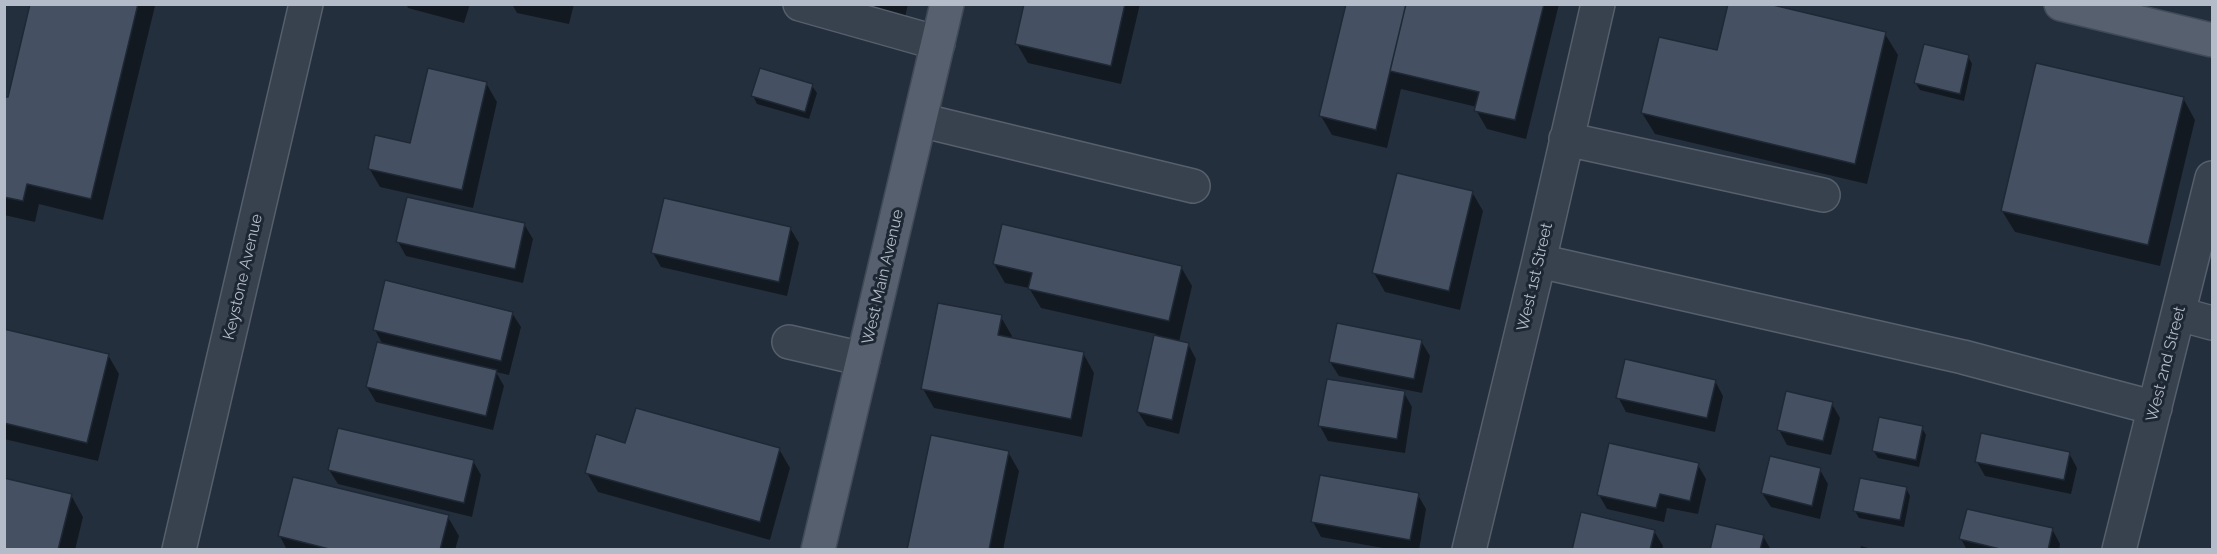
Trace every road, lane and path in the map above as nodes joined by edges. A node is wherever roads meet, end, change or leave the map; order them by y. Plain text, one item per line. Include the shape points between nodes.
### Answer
1 (306, 4) edge
2 (800, 4) edge
3 (948, 4) edge
4 (1598, 4) edge
5 (2061, 4) edge
6 (2212, 40) edge
7 (938, 44) junction
8 (921, 120) junction
9 (1566, 140) junction
10 (2212, 178) edge
11 (1192, 186) dead end
12 (1823, 195) dead end
13 (1539, 261) junction
14 (2179, 314) junction
15 (2212, 323) edge
16 (789, 342) dead end
17 (863, 359) junction
18 (2155, 408) junction
19 (179, 549) edge
20 (818, 549) edge
21 (1469, 549) edge
22 (2119, 549) edge

1 - 19 street, Keystone Avenue
2 - 7 street
3 - 7 main road, West Main Avenue
4 - 9 street, West 1st Street
5 - 6 main road
7 - 8 main road, West Main Avenue
8 - 11 street
8 - 17 main road, West Main Avenue
9 - 12 street
9 - 13 street, West 1st Street
10 - 14 street, West 2nd Street
13 - 18 street via 1963,357
13 - 21 street, West 1st Street
14 - 15 street
14 - 18 street, West 2nd Street
16 - 17 street
17 - 20 main road, West Main Avenue
18 - 22 street, West 2nd Street

